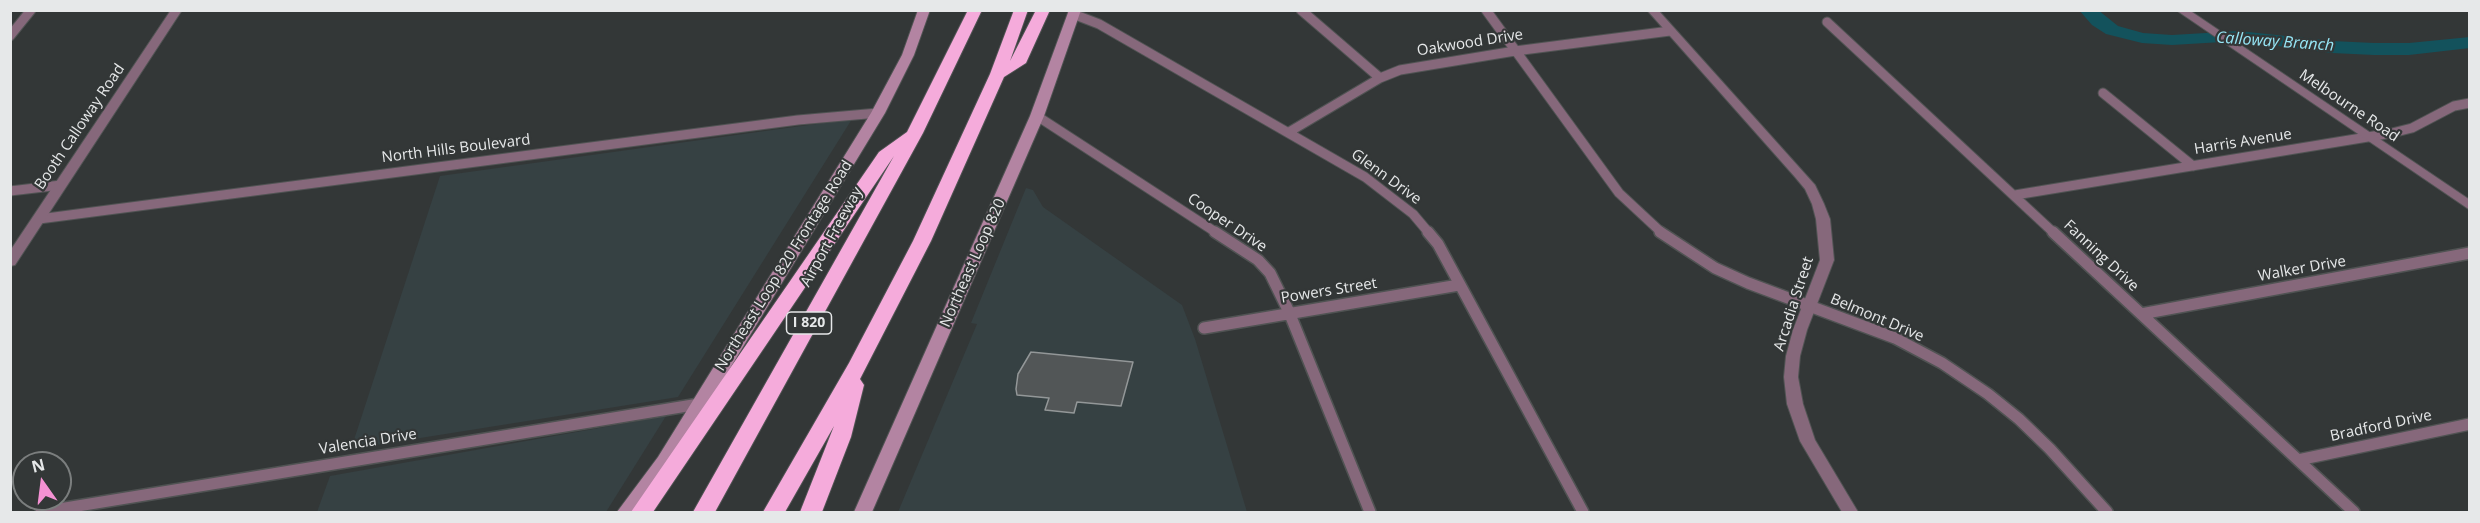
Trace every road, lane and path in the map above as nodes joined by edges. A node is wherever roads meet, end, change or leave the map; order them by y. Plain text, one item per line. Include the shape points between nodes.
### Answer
1 (31, 10) edge
2 (177, 10) edge
3 (924, 10) edge
4 (975, 10) edge
5 (1022, 10) edge
6 (1044, 10) edge
7 (1301, 10) edge
8 (1486, 10) edge
9 (1652, 10) edge
10 (2181, 10) edge
11 (1074, 12) edge
12 (1827, 22) dead end
13 (1670, 30) junction
14 (10, 36) edge
15 (1515, 51) junction
16 (998, 74) junction
17 (1380, 78) junction
18 (2103, 93) dead end
19 (2469, 103) edge
20 (878, 113) junction
21 (1037, 117) junction
22 (1289, 132) junction
23 (915, 133) junction
24 (2368, 137) junction
25 (2193, 166) junction
26 (62, 185) junction
27 (10, 191) edge
28 (2015, 195) junction
29 (2469, 206) edge
30 (39, 219) junction
31 (2469, 253) edge
32 (10, 262) edge
33 (1459, 285) junction
34 (1809, 306) junction
35 (1289, 312) junction
36 (2141, 314) junction
37 (1204, 328) dead end
38 (859, 363) junction
39 (699, 404) junction
40 (2469, 424) edge
41 (2298, 460) junction
42 (41, 513) edge
43 (626, 513) edge
44 (642, 513) edge
45 (704, 513) edge
46 (774, 513) edge
47 (811, 513) edge
48 (863, 513) edge
49 (1370, 513) edge
50 (1583, 513) edge
51 (1850, 513) edge
52 (2107, 513) edge
53 (2354, 513) edge

1 - 14 street
2 - 26 street, Booth Calloway Road
3 - 20 main road, Northeast Loop 820 Frontage Road via 908,55
4 - 23 highway, Airport Freeway / I 820
5 - 16 highway
6 - 16 highway via 1018,63
7 - 17 street
8 - 15 street, Belmont Drive
9 - 13 street, Arcadia Street
10 - 24 street, Melbourne Road
11 - 21 main road, Northeast Loop 820
11 - 22 street, Glenn Drive
12 - 28 street, Fanning Drive
13 - 15 street, Oakwood Drive
13 - 34 street, Arcadia Street via 1811,188 1823,219 1827,260
15 - 17 street, Oakwood Drive via 1423,64
15 - 34 street, Belmont Drive via 1636,212 1715,268
16 - 38 highway via 922,241
17 - 22 street, Oakwood Drive
18 - 25 street
19 - 24 street, Harris Avenue via 2438,113 2412,128
20 - 30 street, North Hills Boulevard via 788,121
20 - 39 main road, Northeast Loop 820 Frontage Road
21 - 35 street, Cooper Drive via 1258,260 1270,273
21 - 48 main road, Northeast Loop 820
22 - 33 street, Glenn Drive via 1365,177 1413,214 1438,244
23 - 44 highway via 885,154
23 - 45 highway, Airport Freeway / I 820
24 - 25 street, Harris Avenue
24 - 29 street, Melbourne Road
25 - 28 street, Harris Avenue
26 - 27 street
26 - 30 street, Booth Calloway Road
28 - 36 street, Fanning Drive
30 - 32 street, Booth Calloway Road
31 - 36 street, Walker Drive
33 - 35 street, Powers Street
33 - 50 street, Glenn Drive
34 - 51 street, Arcadia Street via 1793,356 1791,376 1796,404 1808,441
34 - 52 street, Belmont Drive via 1896,338 1988,394 2050,449
35 - 37 street, Powers Street
35 - 49 street, Cooper Drive
36 - 41 street, Fanning Drive
38 - 46 highway
38 - 47 highway via 841,437
39 - 42 street, Valencia Drive
39 - 43 main road, Northeast Loop 820 Frontage Road via 664,462
40 - 41 street, Bradford Drive
41 - 53 street, Fanning Drive

